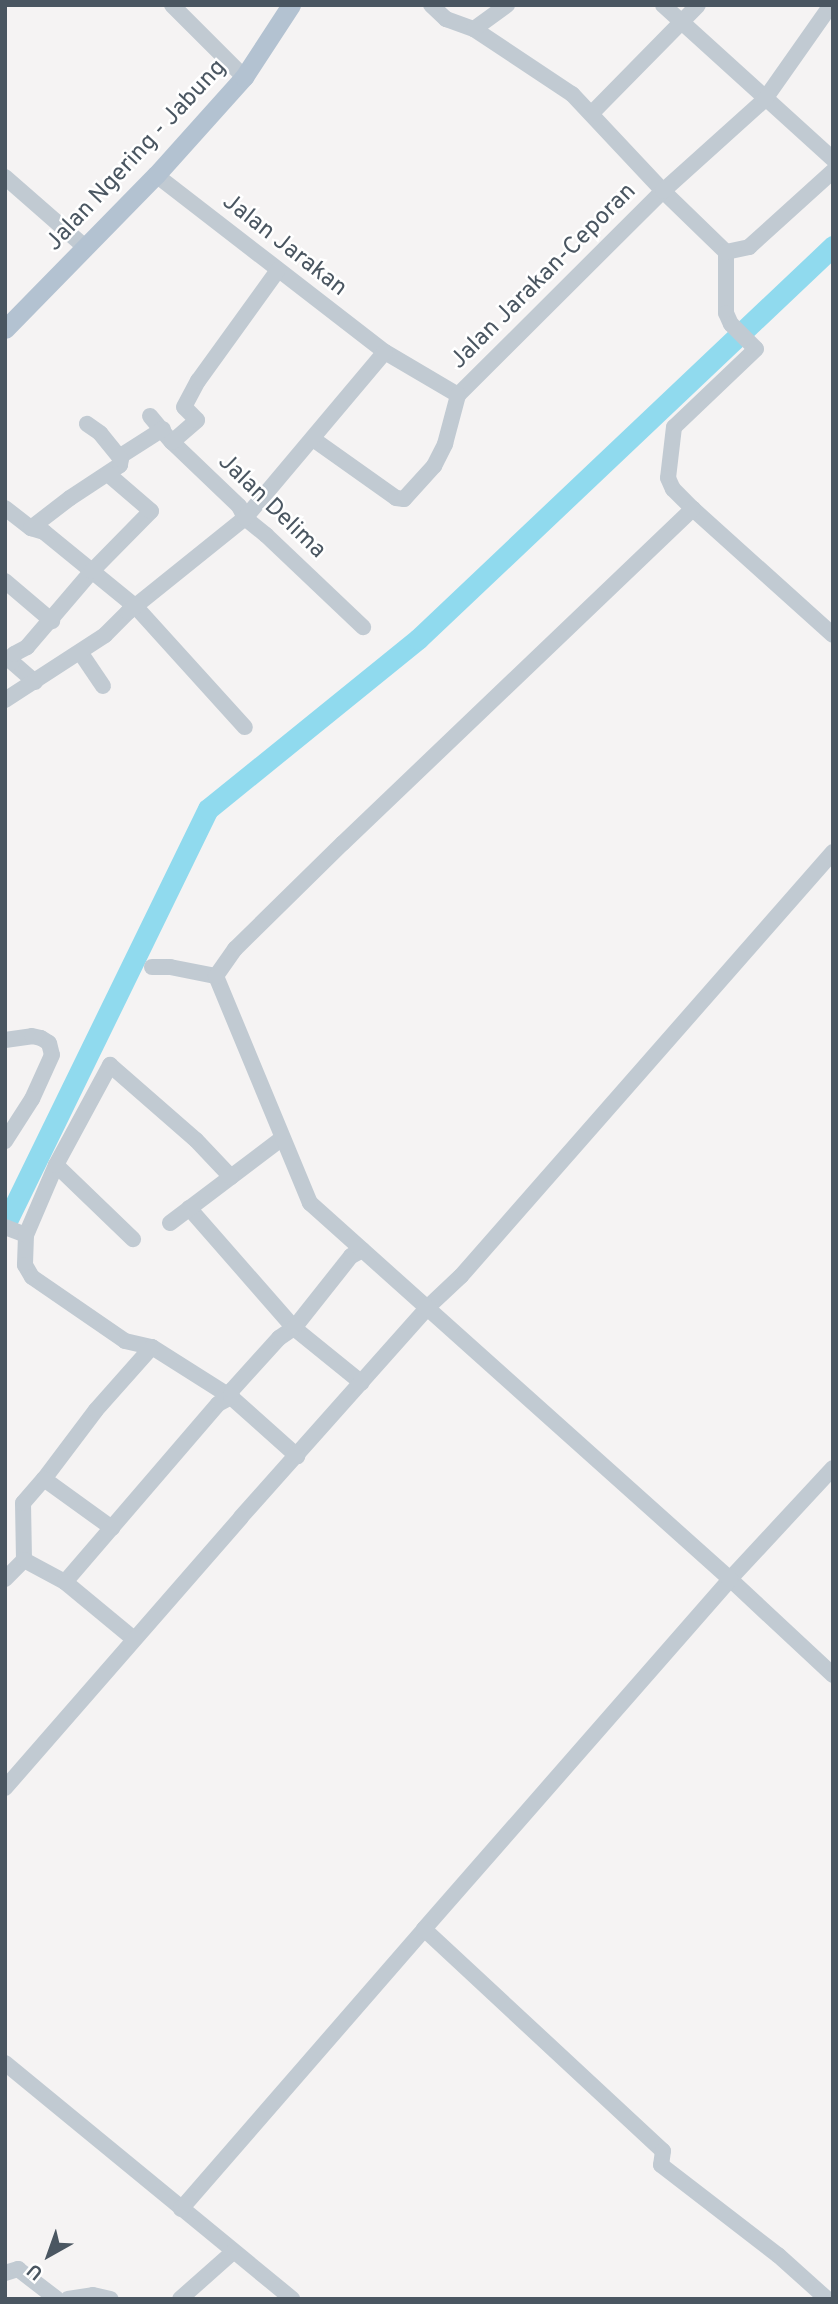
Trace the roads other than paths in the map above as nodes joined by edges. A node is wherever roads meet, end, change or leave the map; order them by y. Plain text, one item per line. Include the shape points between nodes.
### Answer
1 (172, 5) edge
2 (291, 5) edge
3 (431, 5) edge
4 (507, 5) edge
5 (663, 5) edge
6 (698, 5) edge
7 (831, 5) edge
8 (682, 23) junction
9 (474, 29) junction
10 (244, 77) junction
11 (765, 99) junction
12 (592, 113) junction
13 (833, 159) edge
14 (833, 171) edge
15 (156, 175) junction
16 (5, 177) edge
17 (663, 191) junction
18 (86, 248) junction
19 (726, 252) junction
20 (278, 270) junction
21 (5, 329) edge
22 (385, 352) junction
23 (458, 395) junction
24 (150, 416) dead end
25 (87, 424) dead end
26 (167, 435) junction
27 (313, 439) junction
28 (119, 457) junction
29 (108, 474) junction
30 (5, 508) edge
31 (693, 509) junction
32 (245, 519) junction
33 (32, 528) junction
34 (92, 571) junction
35 (5, 581) edge
36 (136, 607) junction
37 (52, 621) junction
38 (363, 627) dead end
39 (833, 635) edge
40 (80, 652) junction
41 (35, 682) junction
42 (103, 686) dead end
43 (5, 700) edge
44 (245, 727) dead end
45 (833, 852) edge
46 (152, 967) dead end
47 (216, 976) junction
48 (5, 1040) edge
49 (281, 1139) junction
50 (5, 1141) edge
51 (56, 1165) junction
52 (231, 1177) junction
53 (189, 1208) junction
54 (170, 1223) dead end
55 (8, 1228) edge
56 (26, 1235) junction
57 (133, 1239) dead end
58 (363, 1250) junction
59 (428, 1307) junction
60 (294, 1328) junction
61 (152, 1347) junction
62 (362, 1382) junction
63 (231, 1396) junction
64 (297, 1457) junction
65 (833, 1468) edge
66 (44, 1479) junction
67 (112, 1528) junction
68 (24, 1560) junction
69 (5, 1579) edge
70 (730, 1579) junction
71 (65, 1582) junction
72 (134, 1639) junction
73 (833, 1675) edge
74 (5, 1788) edge
75 (424, 1929) junction
76 (5, 2063) edge
77 (181, 2208) junction
78 (233, 2252) junction
79 (5, 2273) edge
80 (92, 2297) edge
81 (57, 2299) edge
82 (68, 2299) edge
83 (111, 2299) edge
84 (180, 2299) edge
85 (292, 2299) edge
86 (827, 2299) edge

1 - 10 street
2 - 10 main road, Jalan Ngering - Jabung
3 - 9 street via 446,19
4 - 9 street
5 - 8 street
6 - 8 street
7 - 11 street, Jalan Jarakan-Ceporan
8 - 11 street
8 - 12 street
9 - 12 street via 572,94
10 - 15 main road, Jalan Ngering - Jabung
11 - 13 street
11 - 17 street, Jalan Jarakan-Ceporan
12 - 17 street
14 - 19 street via 749,247
15 - 18 main road, Jalan Ngering - Jabung
15 - 20 street, Jalan Jarakan
16 - 18 street
17 - 19 street
17 - 23 street, Jalan Jarakan-Ceporan
18 - 21 main road, Jalan Ngering - Jabung
19 - 31 street via 726,313 756,349 674,427 668,478
20 - 22 street, Jalan Jarakan
20 - 26 street via 198,381 184,407 197,420
22 - 23 street, Jalan Jarakan-Ceporan
22 - 27 street
23 - 27 street via 434,466 404,499 396,498
24 - 26 street, Jalan Delima
25 - 28 street
26 - 28 street
26 - 32 street, Jalan Delima via 239,506
27 - 32 street
28 - 29 street via 120,465
29 - 33 street
29 - 34 street via 151,511
30 - 33 street
31 - 39 street
31 - 47 street via 343,843 235,949
32 - 36 street
32 - 38 street, Jalan Delima
33 - 34 street via 44,532
34 - 36 street
34 - 37 street
35 - 37 street
36 - 40 street
36 - 44 street
37 - 41 street via 13,657 12,662
40 - 41 street
40 - 42 street
41 - 43 street
45 - 59 street via 461,1276
46 - 47 street
47 - 49 street
48 - 50 street via 41,1038 49,1043 52,1055 32,1099
49 - 52 street
49 - 58 street via 310,1203
51 - 52 street via 110,1065
51 - 56 street
51 - 57 street
52 - 53 street
53 - 54 street
53 - 60 street
55 - 56 street
56 - 61 street via 25,1265 32,1277 125,1341
58 - 59 street
58 - 60 street via 351,1256
59 - 62 street
59 - 70 street
60 - 62 street
60 - 63 street via 279,1338
61 - 63 street
61 - 66 street
62 - 64 street
63 - 64 street
63 - 67 street via 218,1404
64 - 72 street
65 - 70 street
66 - 67 street
66 - 68 street via 23,1503
67 - 71 street
68 - 69 street
68 - 71 street
70 - 73 street
70 - 75 street
71 - 72 street
72 - 74 street
75 - 77 street
75 - 86 street via 663,2151 661,2165
76 - 77 street
77 - 78 street
78 - 84 street
78 - 85 street
79 - 81 street via 18,2269
80 - 82 street
80 - 83 street

